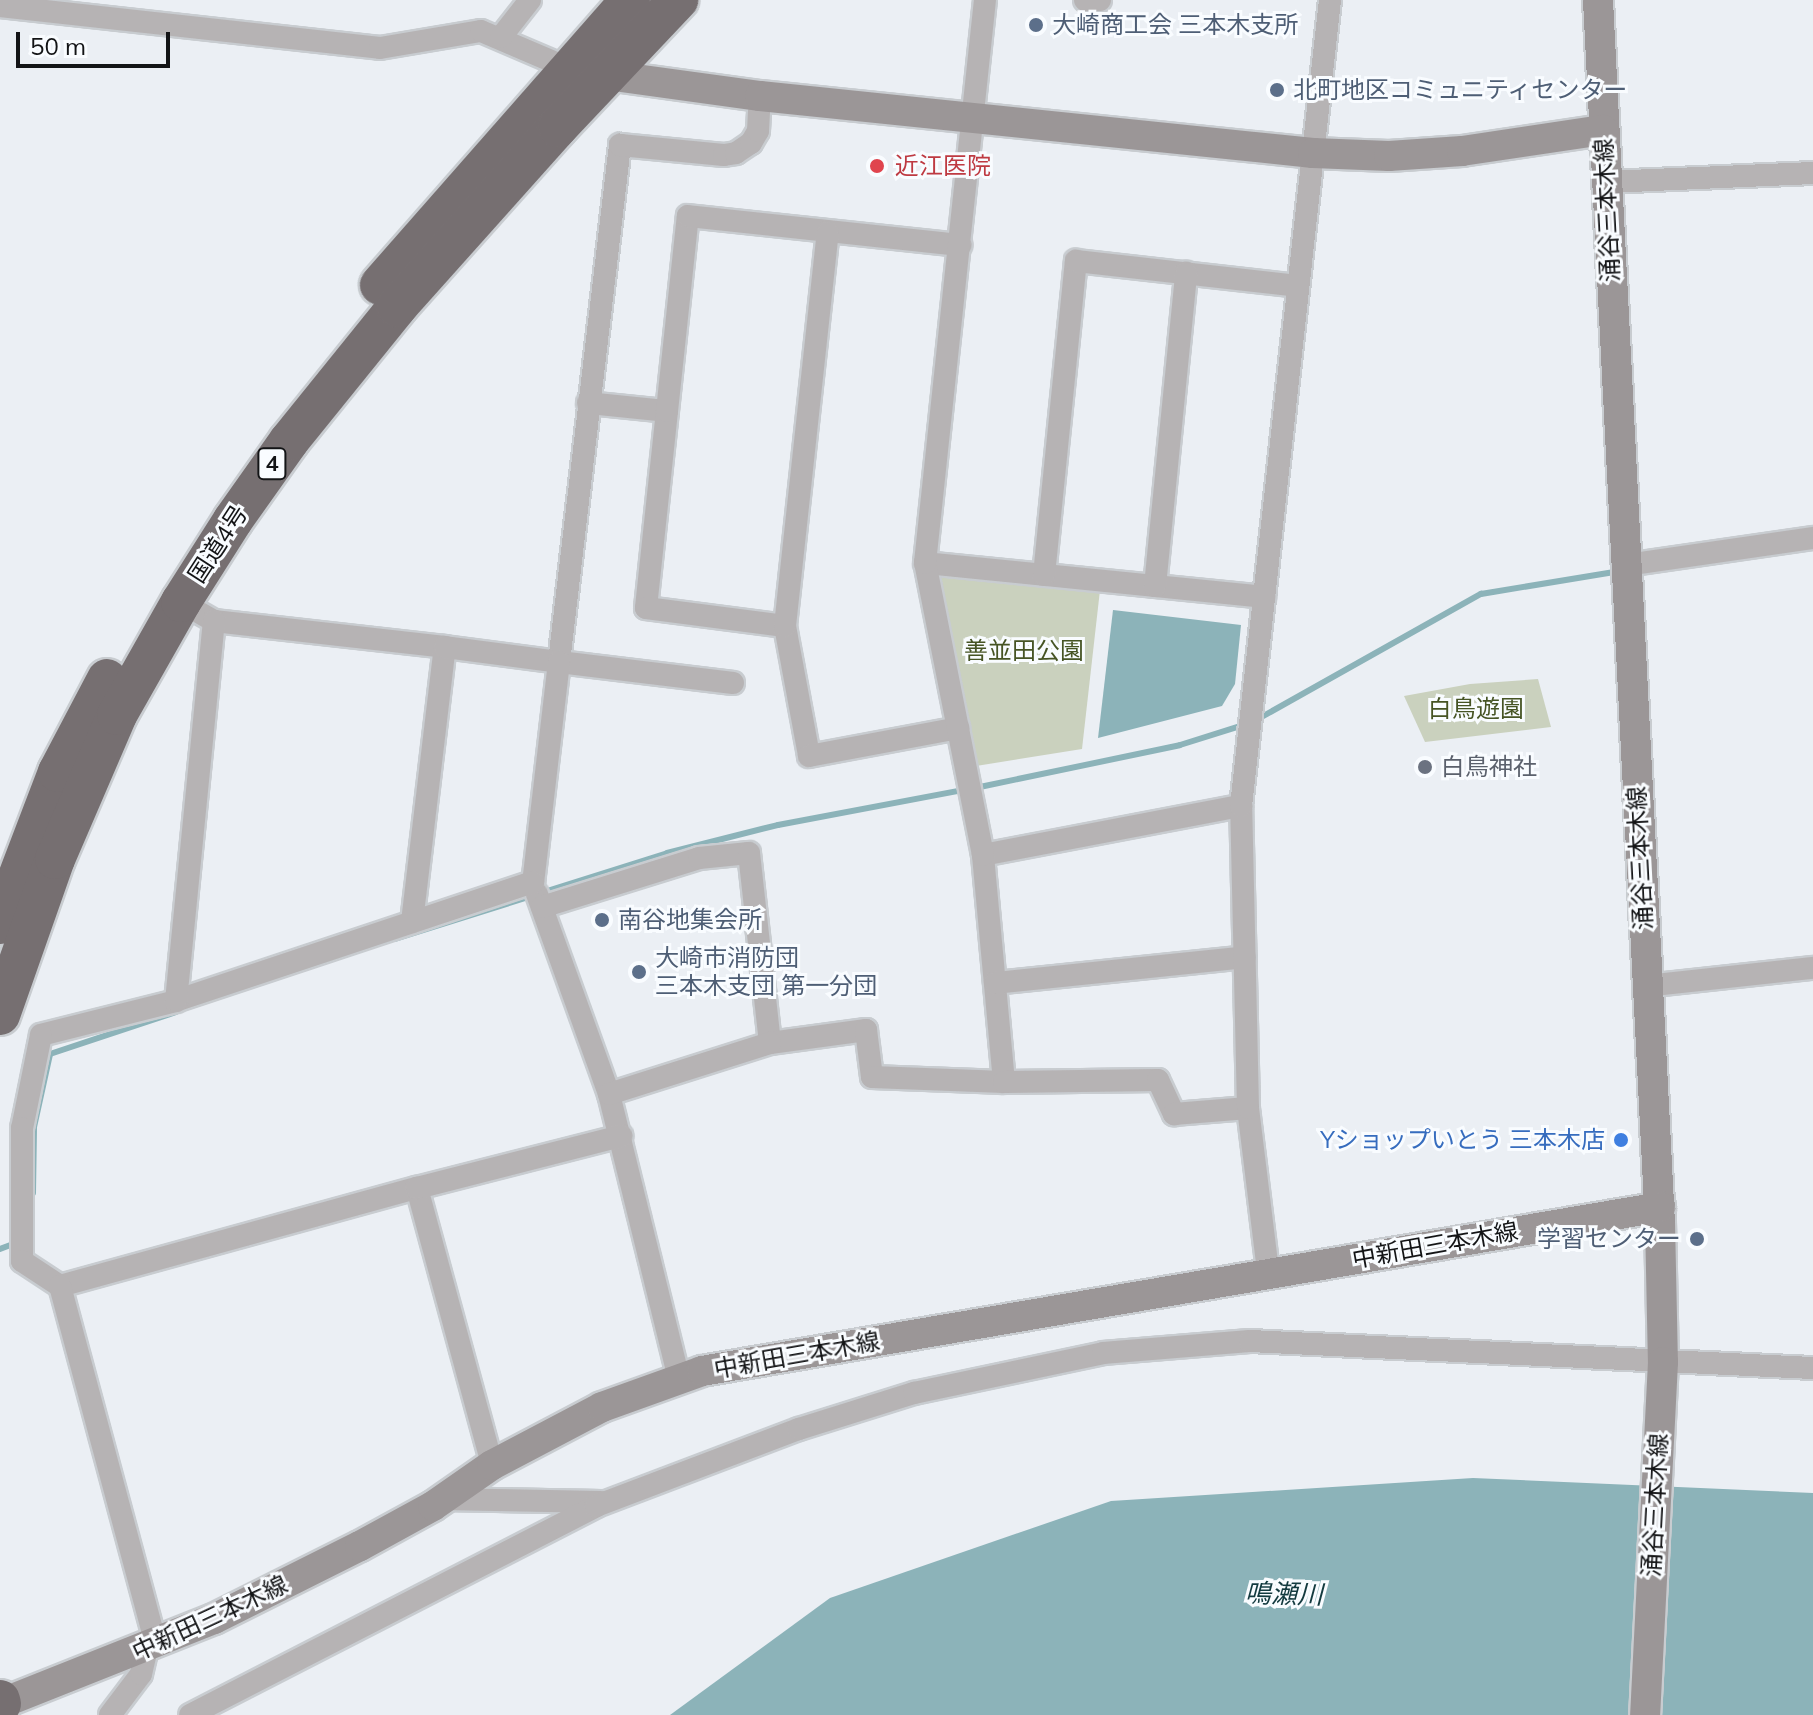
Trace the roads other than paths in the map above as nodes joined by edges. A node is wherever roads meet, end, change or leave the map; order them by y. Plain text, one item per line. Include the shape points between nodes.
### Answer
1 (530, 0) edge
2 (630, 0) edge
3 (678, 0) edge
4 (985, 0) edge
5 (1085, 0) edge
6 (1100, 0) edge
7 (1330, 0) edge
8 (1598, 0) edge
9 (0, 6) edge
10 (501, 37) junction
11 (570, 69) junction
12 (609, 76) junction
13 (760, 96) junction
14 (972, 119) junction
15 (1603, 130) junction
16 (1313, 153) junction
17 (1813, 173) edge
18 (1607, 182) junction
19 (828, 232) junction
20 (960, 245) junction
21 (1186, 273) junction
22 (1298, 286) junction
23 (588, 403) junction
24 (667, 411) junction
25 (1813, 538) edge
26 (925, 563) junction
27 (1626, 565) junction
28 (1044, 575) junction
29 (1155, 586) junction
30 (1264, 597) junction
31 (198, 612) junction
32 (785, 626) junction
33 (445, 647) junction
34 (559, 662) junction
35 (733, 683) dead end
36 (958, 728) junction
37 (1241, 806) junction
38 (983, 855) junction
39 (538, 895) junction
40 (4, 912) edge
41 (412, 922) junction
42 (1245, 957) junction
43 (1813, 968) edge
44 (995, 983) junction
45 (1646, 986) junction
46 (176, 1001) junction
47 (1, 1017) edge
48 (770, 1043) junction
49 (1004, 1082) junction
50 (609, 1094) junction
51 (1248, 1108) junction
52 (621, 1136) junction
53 (417, 1188) junction
54 (1660, 1207) junction
55 (11, 1260) edge
56 (1268, 1271) junction
57 (60, 1286) junction
58 (1813, 1368) edge
59 (1662, 1376) junction
60 (679, 1380) junction
61 (492, 1465) junction
62 (443, 1499) junction
63 (607, 1502) junction
64 (151, 1646) junction
65 (0, 1703) edge
66 (110, 1715) edge
67 (190, 1715) edge
68 (1645, 1715) edge

1 - 10 street
2 - 11 highway, 国道4号 / 4
3 - 12 highway, 国道4号 / 4
4 - 14 street
5 - 6 street
7 - 16 street
8 - 15 main road, 涌谷三本木線
9 - 10 street via 380,48 460,32
10 - 11 street
11 - 12 main road
11 - 40 highway, 国道4号 / 4 via 358,310 152,598 58,772
12 - 13 main road
12 - 31 highway, 国道4号 / 4 via 558,127 289,441
13 - 14 main road
13 - 23 street via 758,131 736,153 620,145
14 - 16 main road
14 - 20 street
15 - 16 main road via 1462,151 1389,156
15 - 18 main road, 涌谷三本木線
16 - 22 street
17 - 18 street
18 - 27 main road, 涌谷三本木線
19 - 20 street
19 - 24 street via 688,216
19 - 32 street
20 - 26 street
21 - 22 street
21 - 28 street via 1076,261
21 - 29 street
22 - 30 street
23 - 24 street
23 - 34 street
24 - 32 street via 646,608
25 - 27 street
26 - 28 street
26 - 36 street
27 - 45 main road, 涌谷三本木線
28 - 29 street
29 - 30 street
30 - 37 street
31 - 33 street
31 - 46 street
31 - 47 highway, 国道4号 / 4 via 117,715 27,931
32 - 36 street via 809,756
33 - 34 street
33 - 41 street
34 - 35 street
34 - 39 street
36 - 38 street
37 - 38 street
37 - 42 street
38 - 44 street
39 - 41 street
39 - 48 street via 699,858 749,853
39 - 50 street
41 - 46 street
42 - 44 street
42 - 51 street
43 - 45 street
44 - 49 street
45 - 54 main road, 涌谷三本木線
46 - 55 street via 41,1035 22,1128
48 - 49 street via 866,1030 872,1077
48 - 50 street
49 - 51 street via 1158,1080 1174,1114
50 - 52 street
51 - 56 street
52 - 53 street
52 - 60 street
53 - 57 street
53 - 61 street
54 - 56 main road, 中新田三本木線
54 - 59 main road, 涌谷三本木線
55 - 57 street
56 - 60 main road, 中新田三本木線 via 702,1371
57 - 64 street
58 - 59 street
59 - 63 street via 1250,1341 1103,1353 914,1393 799,1429
59 - 68 main road, 涌谷三本木線
60 - 61 main road, 中新田三本木線 via 602,1407
61 - 62 main road, 中新田三本木線
62 - 63 street
62 - 64 main road, 中新田三本木線 via 281,1587
63 - 67 street
64 - 65 main road, 中新田三本木線
64 - 66 street via 141,1674

